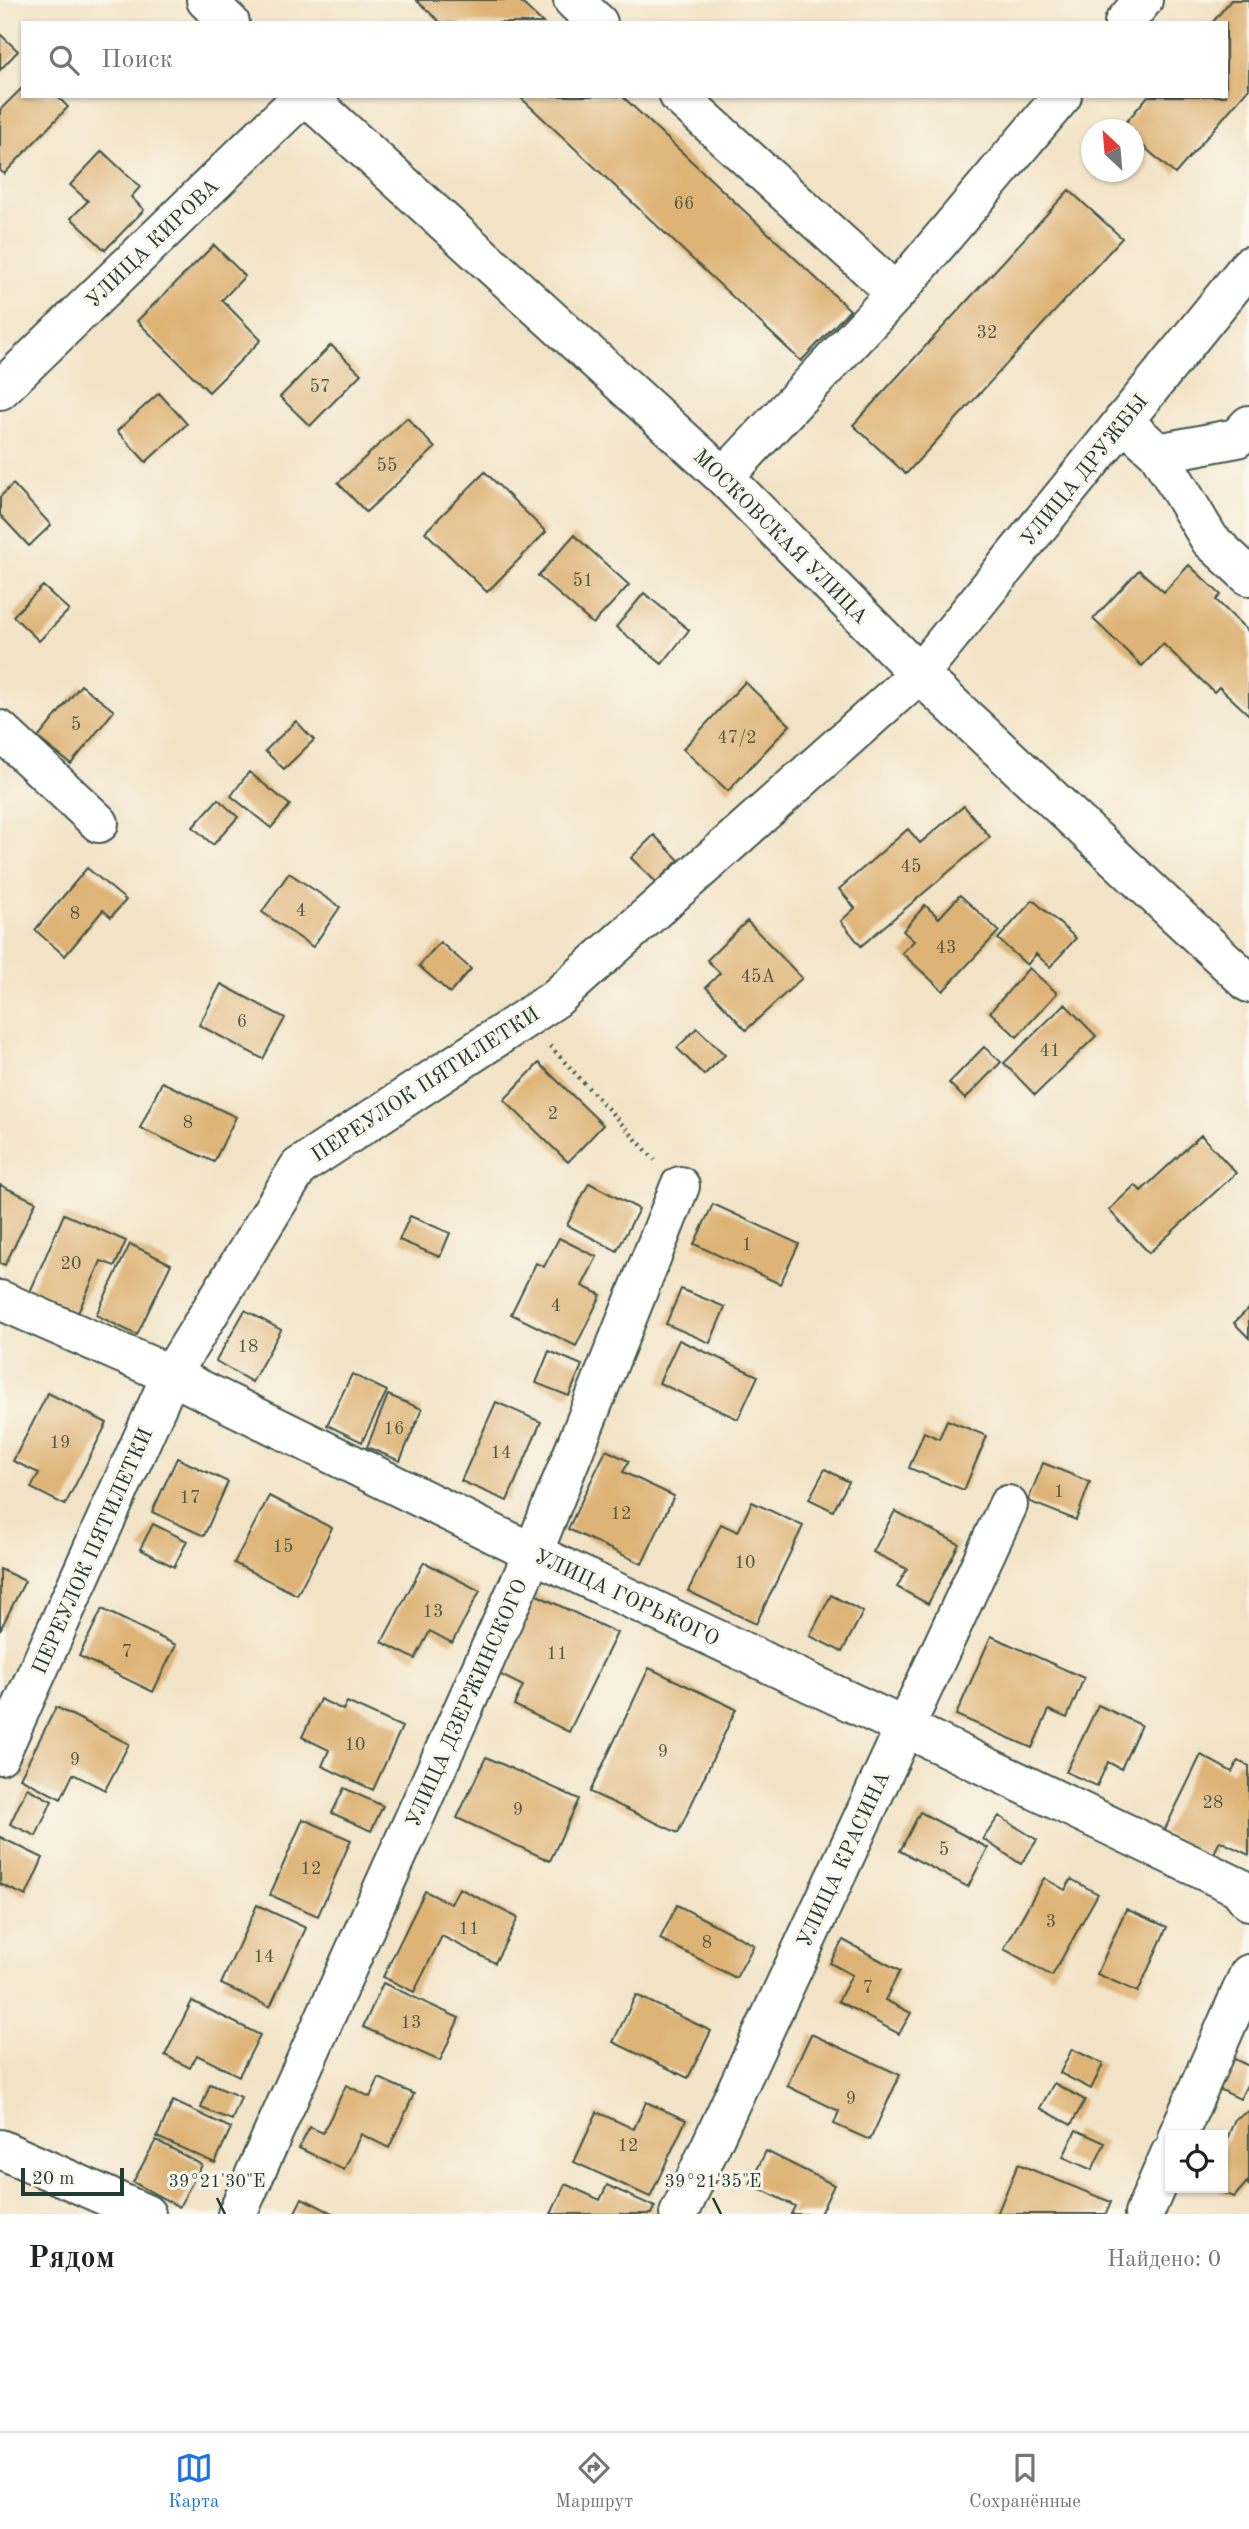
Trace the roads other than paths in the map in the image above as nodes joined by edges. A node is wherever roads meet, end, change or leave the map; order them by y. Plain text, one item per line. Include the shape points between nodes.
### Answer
1 (206, 0) edge
2 (573, 0) edge
3 (1143, 0) edge
4 (228, 21) edge
5 (596, 21) edge
6 (1126, 21) edge
7 (302, 98) edge
8 (306, 98) edge
9 (681, 98) edge
10 (1060, 98) edge
11 (1249, 266) edge
12 (896, 293) junction
13 (0, 390) edge
14 (1123, 421) junction
15 (1249, 425) edge
16 (1158, 453) junction
17 (724, 477) junction
18 (1249, 576) edge
19 (919, 674) junction
20 (0, 730) edge
21 (99, 822) dead end
22 (1249, 983) edge
23 (680, 1186) road end
24 (0, 1300) edge
25 (171, 1375) junction
26 (1008, 1505) dead end
27 (533, 1553) junction
28 (904, 1727) junction
29 (0, 1755) edge
30 (1249, 1901) edge
31 (1249, 1974) edge
32 (1180, 2130) edge
33 (0, 2149) edge
34 (1165, 2166) edge
35 (146, 2214) edge
36 (237, 2214) edge
37 (679, 2214) edge
38 (1144, 2214) edge

1 - 4 street
2 - 5 street
3 - 6 street
7 - 13 street, УЛИЦА КИРОВА
8 - 17 street, МОСКОВСКАЯ УЛИЦА
9 - 12 street
10 - 12 street
11 - 14 street, УЛИЦА ДРУЖБЫ
12 - 17 street
14 - 16 street
14 - 19 street, УЛИЦА ДРУЖБЫ
15 - 16 street via 1237,438
16 - 18 street via 1210,540
17 - 19 street, МОСКОВСКАЯ УЛИЦА
19 - 22 street, МОСКОВСКАЯ УЛИЦА
19 - 25 street, ПЕРЕУЛОК ПЯТИЛЕТКИ via 555,999 299,1167
20 - 21 street
23 - 27 street, УЛИЦА ДЗЕРЖИНСКОГО
24 - 25 street, УЛИЦА ГОРЬКОГО
25 - 27 street, УЛИЦА ГОРЬКОГО
25 - 29 street, ПЕРЕУЛОК ПЯТИЛЕТКИ
26 - 28 street, УЛИЦА КРАСИНА
27 - 28 street, УЛИЦА ГОРЬКОГО
27 - 36 street, УЛИЦА ДЗЕРЖИНСКОГО
28 - 30 street, УЛИЦА ГОРЬКОГО via 1238,1887
28 - 37 street, УЛИЦА КРАСИНА
31 - 32 street
33 - 35 street
34 - 38 street

